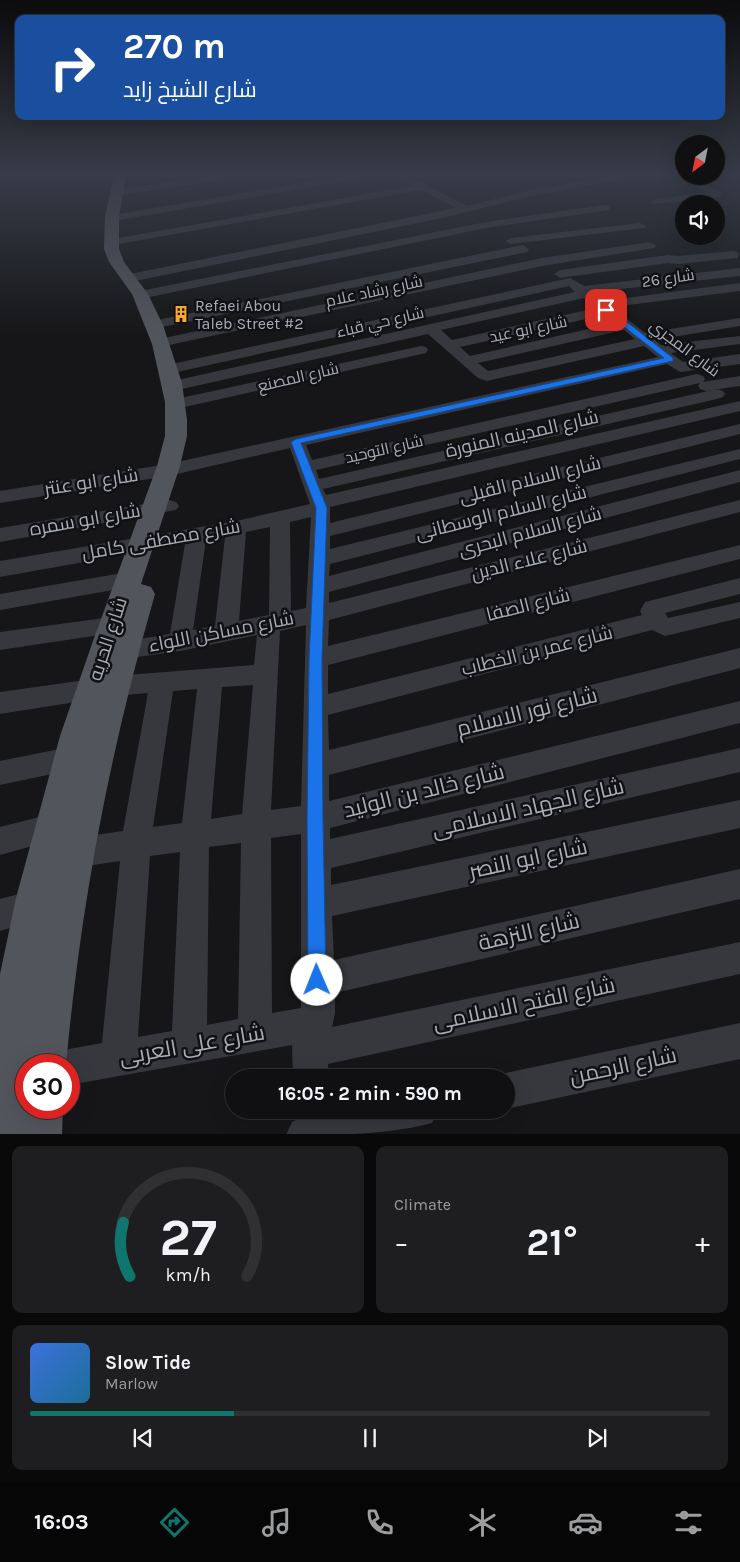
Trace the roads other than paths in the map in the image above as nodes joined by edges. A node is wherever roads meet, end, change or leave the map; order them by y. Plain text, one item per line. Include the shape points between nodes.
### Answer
1 (112, 228) edge
2 (123, 228) edge
3 (407, 228) edge
4 (443, 228) edge
5 (489, 228) edge
6 (527, 228) edge
7 (547, 228) edge
8 (610, 228) edge
9 (449, 232) junction
10 (499, 235) junction
11 (530, 254) junction
12 (734, 256) dead end
13 (740, 272) edge
14 (303, 281) dead end
15 (570, 282) junction
16 (740, 288) edge
17 (603, 307) junction
18 (740, 322) edge
19 (626, 325) junction
20 (431, 329) junction
21 (161, 333) junction
22 (740, 340) edge
23 (450, 346) junction
24 (421, 350) dead end
25 (660, 351) junction
26 (740, 359) edge
27 (467, 361) junction
28 (740, 381) edge
29 (710, 389) junction
30 (739, 404) edge
31 (740, 429) edge
32 (296, 442) junction
33 (740, 454) edge
34 (175, 468) junction
35 (740, 476) edge
36 (0, 497) edge
37 (316, 499) junction
38 (740, 506) edge
39 (161, 507) junction
40 (280, 517) junction
41 (236, 528) junction
42 (0, 534) edge
43 (197, 535) junction
44 (150, 543) junction
45 (740, 552) edge
46 (320, 559) junction
47 (0, 569) edge
48 (128, 580) junction
49 (740, 586) edge
50 (319, 587) junction
51 (0, 602) edge
52 (740, 610) edge
53 (319, 614) junction
54 (657, 620) junction
55 (274, 623) junction
56 (226, 633) junction
57 (118, 638) junction
58 (0, 641) edge
59 (180, 642) junction
60 (740, 658) edge
61 (316, 659) junction
62 (265, 674) junction
63 (210, 679) junction
64 (162, 683) junction
65 (102, 687) junction
66 (0, 703) edge
67 (315, 708) junction
68 (740, 712) edge
69 (70, 759) junction
70 (740, 760) edge
71 (315, 766) junction
72 (0, 773) edge
73 (740, 814) edge
74 (315, 818) junction
75 (256, 826) junction
76 (52, 828) junction
77 (195, 835) junction
78 (0, 841) edge
79 (136, 843) junction
80 (73, 853) junction
81 (44, 857) junction
82 (316, 857) junction
83 (740, 884) edge
84 (316, 904) junction
85 (34, 906) junction
86 (0, 915) edge
87 (740, 958) edge
88 (10, 976) edge
89 (317, 980) junction
90 (6, 1029) edge
91 (255, 1033) junction
92 (740, 1041) edge
93 (189, 1045) junction
94 (312, 1050) edge
95 (45, 1054) edge
96 (119, 1058) junction
97 (80, 1065) edge
98 (515, 1089) edge
99 (10, 1107) edge
100 (358, 1119) edge
101 (312, 1126) edge
102 (38, 1134) edge

1 - 21 main road via 116,261
2 - 21 main road via 124,261
3 - 21 street
4 - 9 street
5 - 10 street, شارع المجري
6 - 10 street
7 - 10 street
8 - 10 street
9 - 10 street
9 - 21 street
10 - 11 street, شارع المجري
10 - 21 street
11 - 11 street via 650,240
11 - 15 street, شارع المجري
11 - 21 street
11 - 21 street
12 - 15 street via 668,259
13 - 15 street
14 - 21 street
15 - 17 street, شارع المجري
15 - 20 street, شارع حي قباء
15 - 21 street
15 - 21 street, شارع رشاد علام
16 - 17 street, شارع 26
17 - 19 street, شارع المجري
17 - 23 street, شارع 26
18 - 25 street
19 - 25 street, شارع المجري
19 - 27 street, شارع ابو عيد
20 - 21 street, شارع حي قباء
20 - 23 street
21 - 24 street, شارع المصنع
21 - 34 main road, شارع الحريه via 176,435
22 - 25 street
23 - 27 street
25 - 26 street
25 - 27 street via 489,376 483,375
25 - 29 street, شارع المجري
25 - 32 street, شارع ابو عنتر
28 - 29 street
29 - 30 street
29 - 37 street
29 - 37 street, شارع التوحيد
30 - 37 street, شارع المدينه المنورة
31 - 37 street, شارع السلام القبلى
32 - 34 street, شارع ابو عنتر
32 - 37 street
33 - 46 street, شارع السلام الوسطانى
34 - 36 street, شارع ابو عنتر
34 - 39 main road, شارع الحريه
35 - 50 street, شارع السلام البحرى
37 - 40 street, شارع مصطفى كامل
37 - 46 street
38 - 53 street, شارع علاء الدين
39 - 42 street, شارع ابو سمره
39 - 44 main road, شارع الحريه
40 - 41 street, شارع مصطفى كامل
40 - 55 street
41 - 43 street, شارع مصطفى كامل
41 - 56 street
43 - 44 street, شارع مصطفى كامل
43 - 59 street
44 - 47 street, شارع مصطفى كامل
44 - 48 main road, شارع الحريه
44 - 57 main road, شارع الحريه
45 - 61 street, شارع الصفا
46 - 50 street
48 - 51 street
48 - 57 main road, شارع الحريه
49 - 54 street via 654,608 651,613
50 - 53 street
52 - 54 street via 668,627
53 - 55 street, شارع مساكن اللواء
53 - 61 street
54 - 67 street, شارع عمر بن الخطاب
55 - 56 street, شارع مساكن اللواء
55 - 62 street
56 - 59 street, شارع مساكن اللواء
57 - 58 street, شارع مساكن اللواء
57 - 59 street, شارع مساكن اللواء
57 - 65 main road, شارع الحريه
60 - 71 street, شارع نور الاسلام
61 - 67 street
62 - 63 street
62 - 75 street
63 - 64 street
63 - 77 street
64 - 65 street
64 - 79 street
65 - 66 street
65 - 69 main road, شارع الحريه
65 - 80 main road, شارع الحريه
67 - 71 street
68 - 74 street, شارع خالد بن الوليد
69 - 72 street
69 - 76 main road, شارع الحريه
70 - 82 street, شارع الجهاد الاسلامى
71 - 74 street
73 - 84 street, شارع ابو النصر
74 - 75 street, شارع خالد بن الوليد
74 - 82 street
75 - 77 street, شارع خالد بن الوليد
75 - 91 street
76 - 78 street
76 - 81 main road, شارع الحريه
77 - 79 street, شارع خالد بن الوليد
77 - 93 street
79 - 80 street, شارع خالد بن الوليد
79 - 96 street
80 - 81 street, شارع خالد بن الوليد
80 - 95 main road, شارع الحريه
81 - 85 main road, شارع الحريه
82 - 84 street
83 - 89 street, شارع النزهة
84 - 89 street
85 - 86 street
85 - 88 main road, شارع الحريه
87 - 94 street, شارع الفتح الاسلامى
88 - 90 main road, شارع الحريه
89 - 94 street via 318,1014
90 - 99 main road, شارع الحريه
91 - 93 street, شارع على العربى
91 - 94 street, شارع على العربى
92 - 98 street, شارع الرحمن
93 - 96 street, شارع على العربى
96 - 97 street, شارع على العربى
99 - 102 main road, شارع الحريه
100 - 101 street

